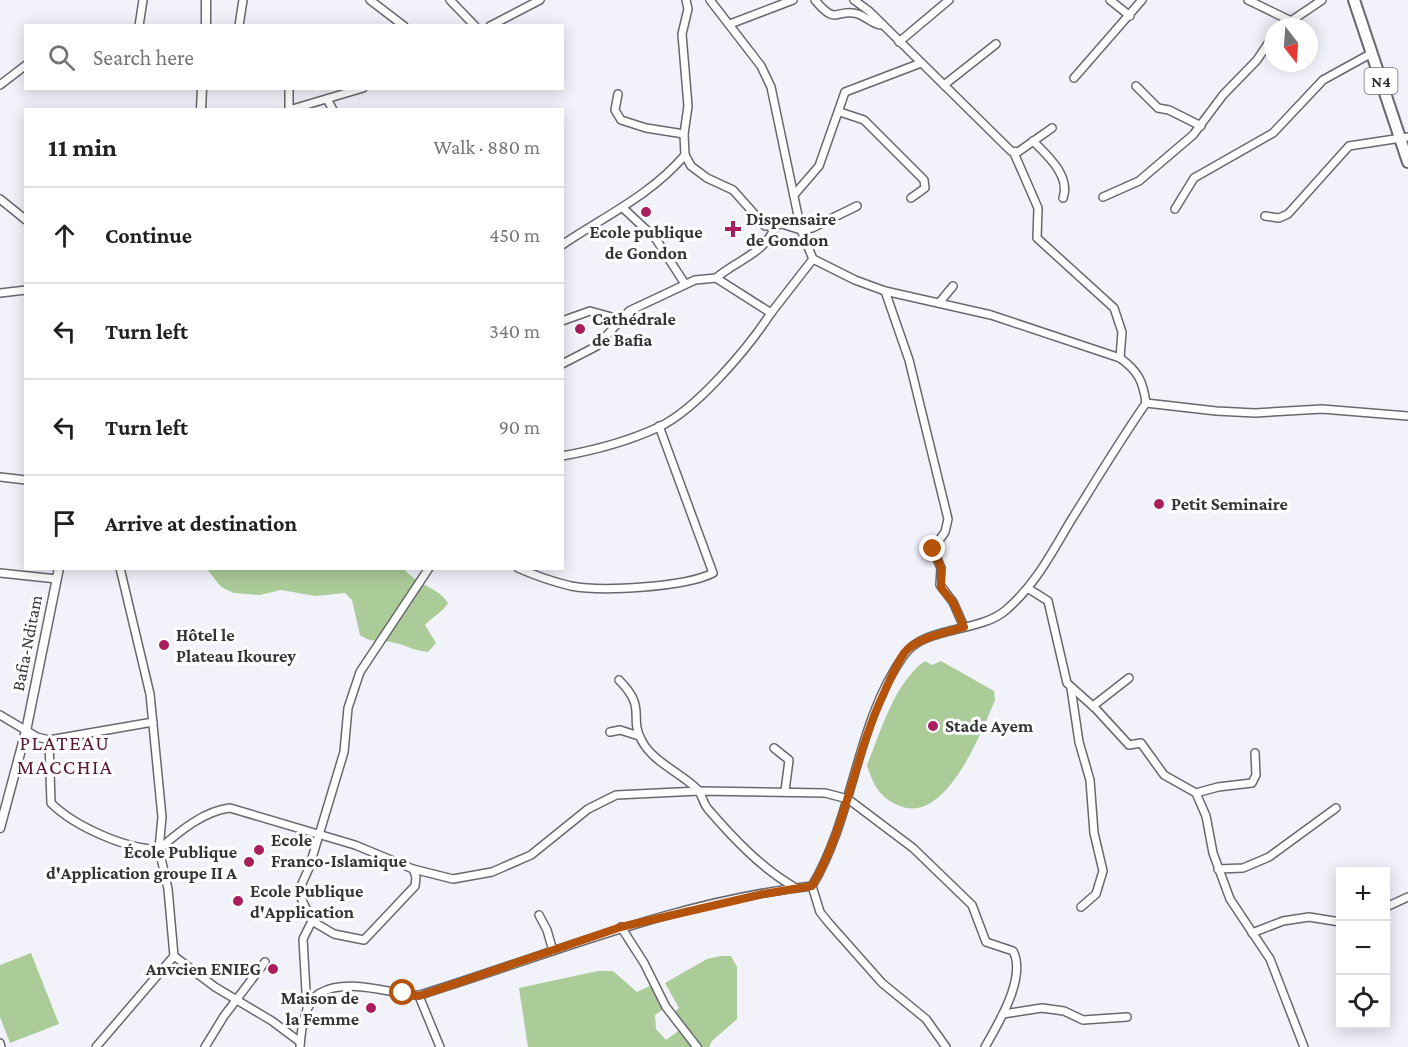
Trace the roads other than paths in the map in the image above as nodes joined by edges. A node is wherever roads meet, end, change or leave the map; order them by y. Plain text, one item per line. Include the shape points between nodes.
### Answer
1 (143, 0) edge
2 (206, 0) edge
3 (243, 0) edge
4 (370, 0) edge
5 (450, 0) edge
6 (540, 0) edge
7 (687, 0) edge
8 (710, 0) edge
9 (793, 0) edge
10 (815, 0) edge
11 (854, 0) edge
12 (949, 0) edge
13 (1110, 0) edge
14 (1142, 0) edge
15 (1248, 0) edge
16 (1322, 0) edge
17 (1354, 0) edge
18 (1130, 16) junction
19 (1285, 18) edge
20 (1292, 18) edge
21 (139, 24) edge
22 (206, 24) edge
23 (239, 24) edge
24 (401, 24) edge
25 (473, 24) edge
26 (494, 24) edge
27 (730, 24) junction
28 (880, 25) junction
29 (899, 42) junction
30 (996, 44) dead end
31 (1264, 50) edge
32 (1372, 53) junction
33 (921, 63) junction
34 (24, 67) edge
35 (1074, 78) dead end
36 (0, 85) edge
37 (944, 85) junction
38 (1136, 86) dead end
39 (202, 90) edge
40 (289, 90) edge
41 (356, 90) edge
42 (618, 94) dead end
43 (327, 99) junction
44 (201, 108) edge
45 (289, 108) edge
46 (293, 108) edge
47 (332, 108) edge
48 (840, 112) junction
49 (1201, 126) junction
50 (1052, 128) dead end
51 (684, 134) junction
52 (1404, 139) edge
53 (1033, 141) junction
54 (1014, 153) junction
55 (685, 154) junction
56 (1408, 162) edge
57 (794, 195) junction
58 (1103, 196) dead end
59 (911, 198) dead end
60 (1063, 198) dead end
61 (0, 200) edge
62 (857, 206) dead end
63 (623, 208) junction
64 (1175, 209) dead end
65 (1265, 216) dead end
66 (24, 218) edge
67 (776, 225) junction
68 (801, 230) junction
69 (564, 243) edge
70 (813, 259) junction
71 (716, 278) junction
72 (685, 284) junction
73 (953, 286) dead end
74 (24, 290) edge
75 (885, 291) junction
76 (0, 293) edge
77 (939, 303) junction
78 (771, 313) junction
79 (619, 319) junction
80 (564, 320) edge
81 (1120, 358) junction
82 (564, 363) edge
83 (1146, 403) junction
84 (1408, 416) edge
85 (660, 426) junction
86 (564, 456) edge
87 (0, 477) edge
88 (24, 480) edge
89 (59, 570) edge
90 (120, 570) edge
91 (428, 570) edge
92 (524, 570) edge
93 (0, 573) edge
94 (57, 579) junction
95 (1029, 589) junction
96 (964, 627) junction
97 (1129, 678) dead end
98 (619, 680) dead end
99 (1071, 688) junction
100 (1093, 706) junction
101 (0, 715) edge
102 (153, 722) junction
103 (26, 731) junction
104 (610, 732) dead end
105 (639, 736) junction
106 (49, 740) junction
107 (774, 748) dead end
108 (1255, 753) dead end
109 (699, 791) junction
110 (785, 791) junction
111 (1196, 793) junction
112 (848, 799) junction
113 (1336, 808) dead end
114 (0, 828) edge
115 (319, 834) junction
116 (159, 849) junction
117 (413, 869) junction
118 (1218, 869) junction
119 (812, 886) junction
120 (796, 888) junction
121 (1408, 897) edge
122 (1390, 906) edge
123 (1082, 907) dead end
124 (539, 915) dead end
125 (1336, 920) edge
126 (312, 921) junction
127 (621, 927) junction
128 (1252, 933) junction
129 (553, 951) junction
130 (174, 956) junction
131 (265, 962) dead end
132 (419, 996) junction
133 (235, 1000) junction
134 (307, 1009) junction
135 (1003, 1014) junction
136 (1127, 1017) dead end
137 (0, 1043) edge
138 (300, 1045) edge
139 (1, 1047) edge
140 (96, 1047) edge
141 (205, 1047) edge
142 (439, 1047) edge
143 (444, 1047) edge
144 (698, 1047) edge
145 (946, 1047) edge
146 (985, 1047) edge
147 (1304, 1047) edge

1 - 21 street
2 - 22 main road
3 - 23 street
4 - 24 street
5 - 25 street
6 - 26 street
7 - 51 street via 682,34 688,106
8 - 27 street
9 - 27 street
10 - 28 street via 829,14 856,13
11 - 28 street
12 - 29 street
13 - 18 street
14 - 18 street
15 - 19 street
16 - 20 street
17 - 32 highway, N4
18 - 35 street
27 - 57 street via 761,66 771,87
28 - 29 street
29 - 33 street
30 - 37 street
31 - 49 street
32 - 52 highway, N4
32 - 64 street via 1323,80 1273,133 1194,178
33 - 37 street
33 - 48 street via 849,88
34 - 36 street
37 - 54 street
38 - 49 street via 1158,108
39 - 44 main road
40 - 45 street
41 - 43 street
42 - 51 street via 615,110 621,120
43 - 46 street
43 - 47 street
48 - 57 street via 819,166
48 - 59 street via 864,120 924,180 925,188
49 - 58 street via 1139,181
50 - 53 street
51 - 55 street
52 - 56 highway, N4
52 - 65 street via 1350,146 1288,214 1279,218
53 - 54 street
53 - 60 street via 1058,169
54 - 81 street via 1038,208 1036,238 1114,308 1122,332
55 - 63 street via 653,186
55 - 67 street via 707,178 733,190 760,223
57 - 68 street
61 - 66 street
62 - 68 street via 819,226
63 - 69 street
63 - 72 street via 656,239
67 - 68 street
67 - 71 street via 770,239 760,248
68 - 70 street
70 - 75 street
70 - 78 street
71 - 72 street
71 - 78 street
72 - 79 street
73 - 77 street
74 - 76 street
75 - 77 street
75 - 96 street via 909,360 948,519 945,532 933,549 941,568 940,585
77 - 81 street via 991,315
78 - 85 street via 744,350 697,398
79 - 80 street via 590,311
79 - 82 street via 597,346
81 - 83 street via 1138,374
83 - 84 street via 1255,413 1322,409
83 - 95 street
85 - 86 street via 606,447
85 - 92 street via 713,573 682,584 596,589 570,586
87 - 88 street
89 - 94 main road, Bafia-Nditam
90 - 102 street
91 - 115 street via 360,672 348,708 344,752
93 - 94 street
94 - 103 main road, Bafia-Nditam
95 - 96 street via 991,621
95 - 99 street via 1048,601 1062,671
96 - 112 street via 927,639 905,652 860,749
97 - 100 street
98 - 105 street via 635,699
99 - 100 street
99 - 123 street via 1103,871 1096,894
100 - 111 street via 1123,741 1129,745 1141,743 1164,775
101 - 103 street
102 - 106 street
102 - 116 street via 162,817
103 - 106 street
103 - 114 main road, Bafia-Nditam
104 - 105 street via 620,730
105 - 109 street via 646,748
106 - 116 street via 51,803 64,816 133,846
107 - 110 street via 789,760
108 - 111 street via 1256,775 1252,783
109 - 110 street
109 - 117 street via 633,793 602,800 531,855 492,872 453,879
109 - 120 street via 708,808 756,859
110 - 112 street via 825,793
111 - 118 street via 1206,816
112 - 119 street via 834,843
112 - 135 street via 903,839 972,904 986,942 1012,951 1014,982
113 - 118 street via 1269,858 1243,868
115 - 116 street via 230,808 197,820
115 - 117 street
115 - 126 street via 300,892
116 - 130 street via 168,889
117 - 126 street via 415,886 364,940 334,934
118 - 128 street via 1235,909
119 - 120 street
119 - 145 street via 820,912 828,922 882,983 926,1019
120 - 127 street
121 - 122 street
124 - 129 street
125 - 128 street via 1309,916
126 - 134 street via 303,939
127 - 129 street
127 - 144 street via 666,1007
128 - 147 street via 1276,971
129 - 132 street
130 - 133 street
130 - 140 street
131 - 133 street
132 - 134 street via 347,986 322,992
132 - 142 street
133 - 138 street via 272,1021
133 - 141 street
134 - 138 street
135 - 136 street via 1042,1008 1064,1011 1083,1020
135 - 146 street
137 - 139 street
142 - 143 street

